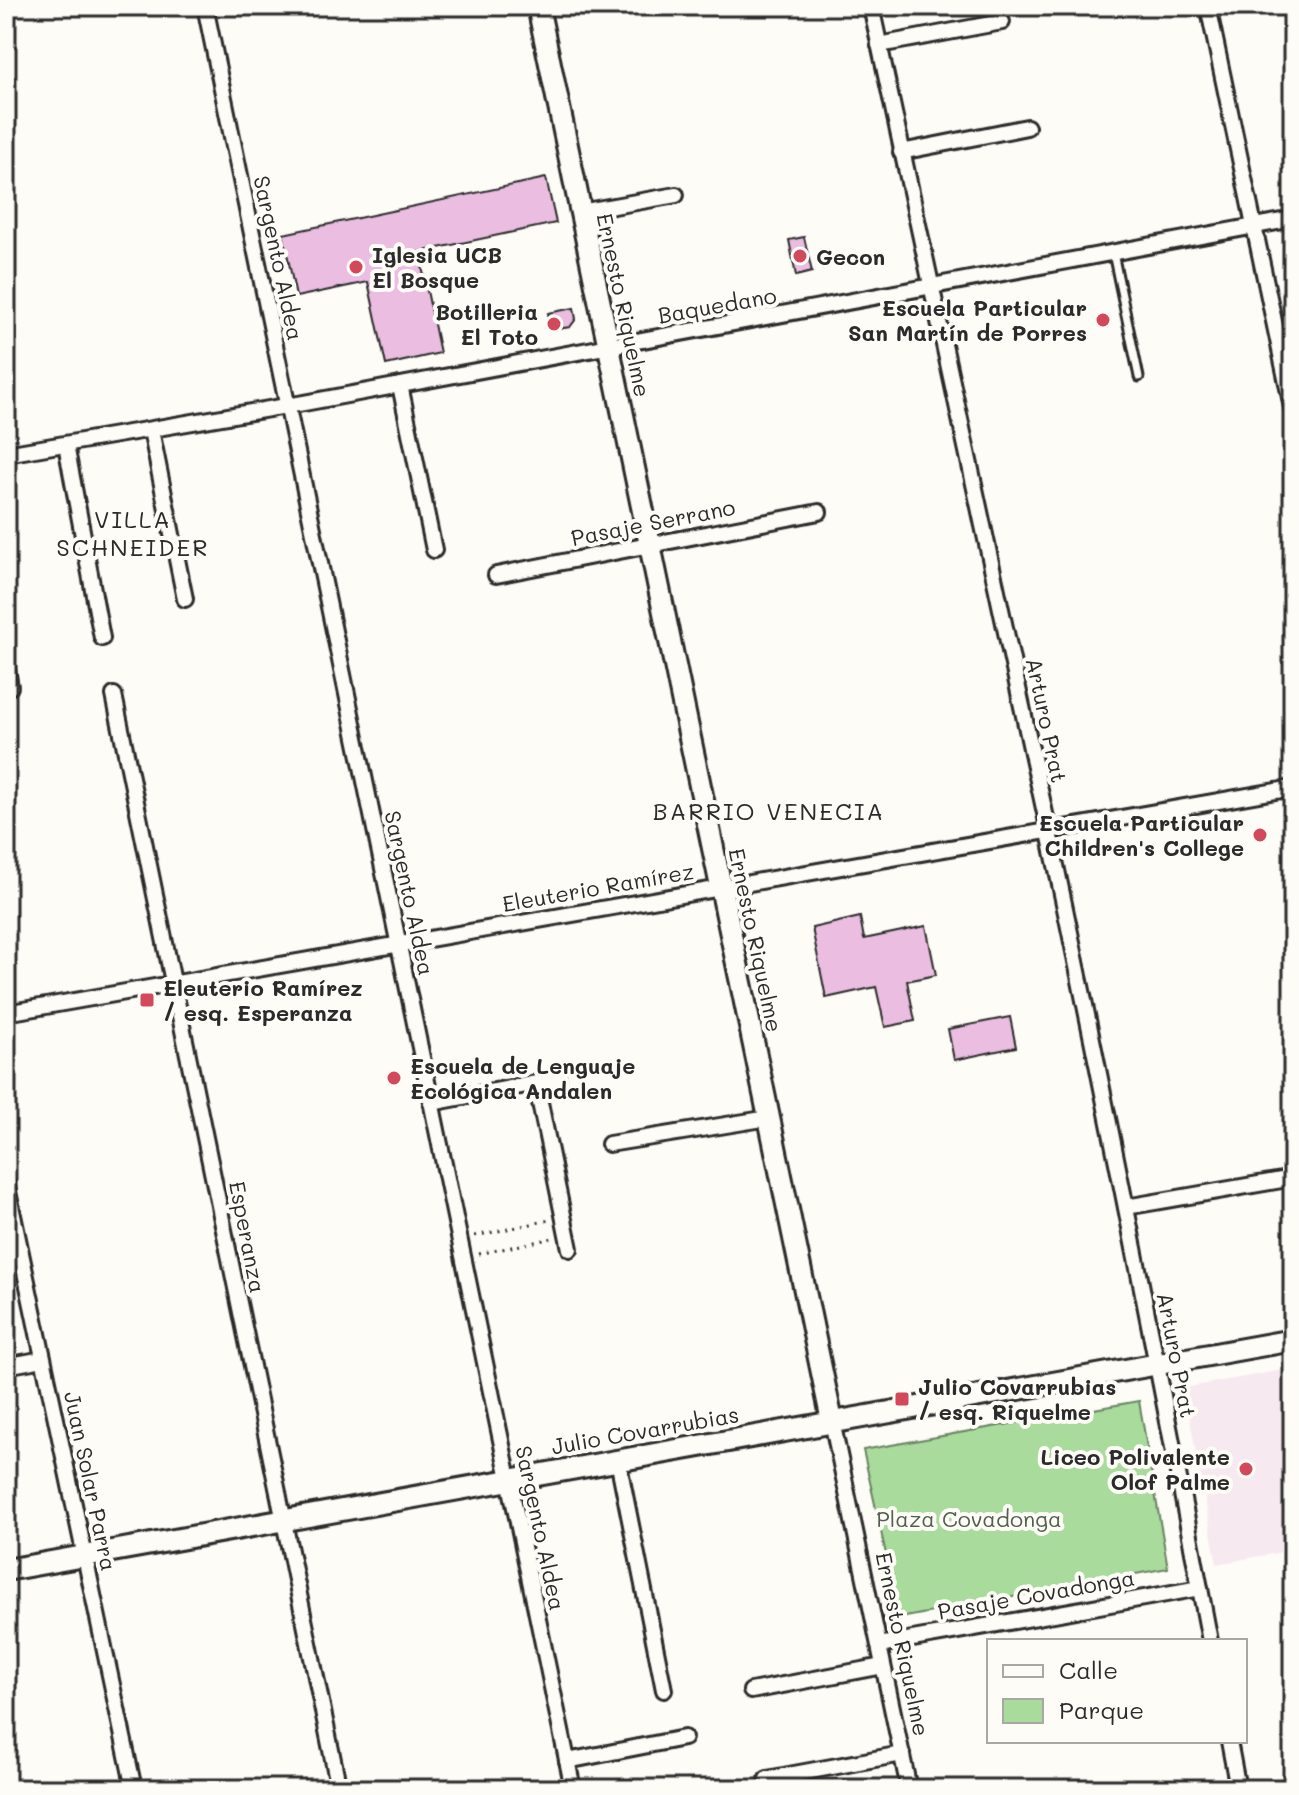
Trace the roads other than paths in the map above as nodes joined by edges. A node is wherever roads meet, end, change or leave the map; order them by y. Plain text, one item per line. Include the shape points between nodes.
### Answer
1 (205, 6) edge
2 (538, 6) edge
3 (871, 6) edge
4 (1208, 6) edge
5 (1002, 22) dead end
6 (879, 45) junction
7 (1027, 127) dead end
8 (901, 152) junction
9 (676, 195) dead end
10 (580, 212) junction
11 (1293, 219) edge
12 (1254, 226) junction
13 (1113, 253) junction
14 (929, 288) junction
15 (608, 347) junction
16 (1139, 377) dead end
17 (400, 385) junction
18 (287, 406) junction
19 (1293, 412) edge
20 (151, 430) junction
21 (66, 445) junction
22 (6, 454) edge
23 (819, 512) dead end
24 (650, 545) junction
25 (434, 550) dead end
26 (496, 575) dead end
27 (185, 599) dead end
28 (102, 638) dead end
29 (6, 664) edge
30 (10, 687) dead end
31 (114, 695) dead end
32 (1293, 788) edge
33 (1049, 832) junction
34 (721, 888) junction
35 (398, 944) junction
36 (174, 983) junction
37 (6, 1013) edge
38 (558, 1079) dead end
39 (536, 1083) junction
40 (431, 1103) junction
41 (769, 1118) junction
42 (609, 1144) dead end
43 (1293, 1178) edge
44 (6, 1182) edge
45 (1126, 1207) junction
46 (569, 1242) road end
47 (1293, 1340) edge
48 (43, 1359) junction
49 (1157, 1365) junction
50 (6, 1366) edge
51 (832, 1421) junction
52 (618, 1460) junction
53 (509, 1480) junction
54 (284, 1521) junction
55 (84, 1556) junction
56 (6, 1570) edge
57 (1200, 1588) junction
58 (1210, 1639) edge
59 (879, 1645) junction
60 (883, 1666) junction
61 (664, 1690) dead end
62 (751, 1691) dead end
63 (684, 1738) dead end
64 (1229, 1743) edge
65 (902, 1754) junction
66 (567, 1761) junction
67 (767, 1779) dead end
68 (134, 1789) edge
69 (339, 1789) edge
70 (573, 1789) edge
71 (909, 1789) edge
72 (1238, 1789) edge

1 - 18 street, Sargento Aldea
2 - 10 street, Ernesto Riquelme
3 - 6 street, Arturo Prat
4 - 12 street
5 - 6 street
6 - 8 street, Arturo Prat
7 - 8 street
8 - 14 street, Arturo Prat
9 - 10 street
10 - 15 street, Ernesto Riquelme
11 - 12 street, Baquedano
12 - 13 street, Baquedano
12 - 19 street
13 - 14 street, Baquedano
13 - 16 lane
14 - 15 street, Baquedano
14 - 33 street, Arturo Prat
15 - 17 street, Baquedano
15 - 24 street, Ernesto Riquelme
17 - 18 street, Baquedano
17 - 25 street
18 - 20 street, Baquedano
18 - 35 street, Sargento Aldea
20 - 21 street, Baquedano
20 - 27 street
21 - 22 street, Baquedano
21 - 28 street
23 - 24 street, Pasaje Serrano
24 - 26 street, Pasaje Serrano
24 - 34 street, Ernesto Riquelme
29 - 30 street
31 - 36 street, Esperanza
32 - 33 street, Eleuterio Ramírez
33 - 34 street, Eleuterio Ramírez
33 - 45 street, Arturo Prat
34 - 35 street, Eleuterio Ramírez
34 - 41 street, Ernesto Riquelme
35 - 36 street, Eleuterio Ramírez
35 - 40 street, Sargento Aldea
36 - 37 street, Eleuterio Ramírez
36 - 54 street, Esperanza
38 - 39 street
39 - 40 street
39 - 46 street
40 - 53 street, Sargento Aldea
41 - 42 street
41 - 51 street, Ernesto Riquelme
43 - 45 street
44 - 48 street, Juan Solar Parra
45 - 49 street, Arturo Prat
47 - 49 street, Julio Covarrubias
48 - 50 street
48 - 55 street, Juan Solar Parra
49 - 51 street, Julio Covarrubias
49 - 57 street, Arturo Prat
51 - 52 street, Julio Covarrubias
51 - 59 street, Ernesto Riquelme
52 - 53 street, Julio Covarrubias
52 - 61 street
53 - 54 street, Julio Covarrubias
53 - 66 street, Sargento Aldea
54 - 55 street, Julio Covarrubias
54 - 69 street, Esperanza
55 - 56 street, Julio Covarrubias
55 - 68 street, Juan Solar Parra
57 - 58 street, Arturo Prat
57 - 59 street, Pasaje Covadonga
59 - 60 street, Ernesto Riquelme
60 - 62 street
60 - 65 street, Ernesto Riquelme
63 - 66 street
64 - 72 street
65 - 67 street
65 - 71 street, Ernesto Riquelme
66 - 70 street, Sargento Aldea

